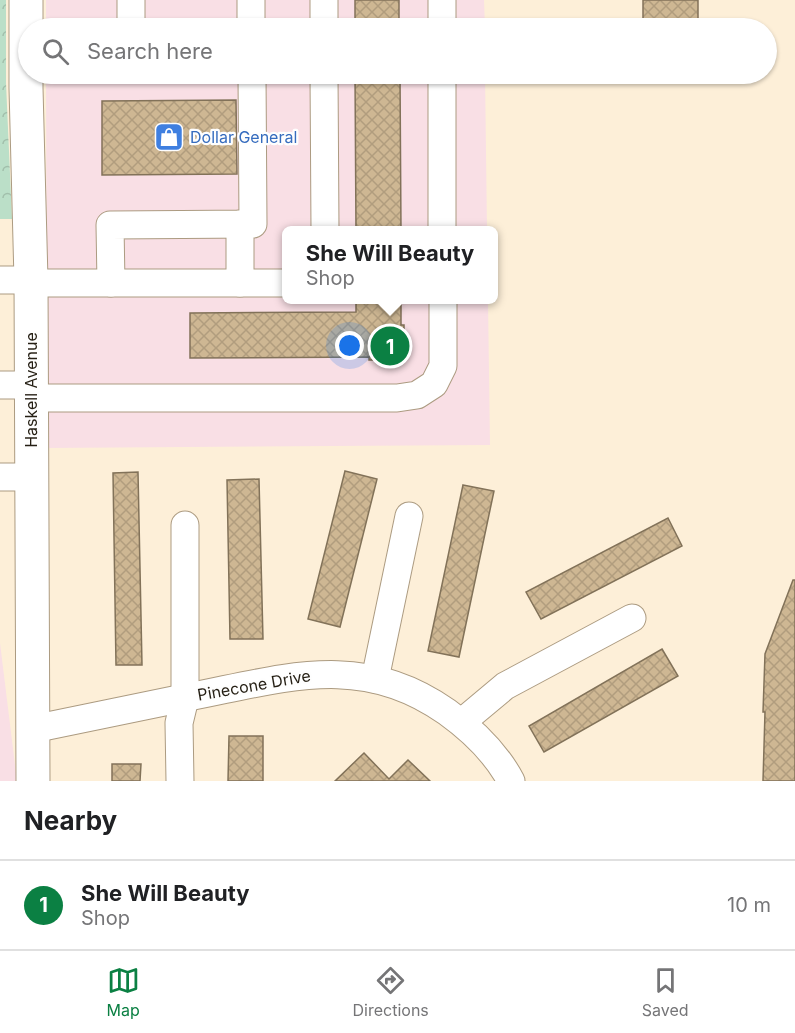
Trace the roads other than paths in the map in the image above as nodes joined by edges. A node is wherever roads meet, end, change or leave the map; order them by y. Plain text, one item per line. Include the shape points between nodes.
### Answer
1 (26, 0) edge
2 (131, 0) edge
3 (251, 0) edge
4 (324, 0) edge
5 (442, 0) edge
6 (26, 18) edge
7 (131, 18) edge
8 (251, 18) edge
9 (324, 18) edge
10 (442, 18) edge
11 (27, 84) edge
12 (252, 84) edge
13 (324, 84) edge
14 (442, 84) edge
15 (240, 224) junction
16 (325, 226) edge
17 (442, 226) edge
18 (20, 281) edge
19 (240, 283) junction
20 (282, 283) edge
21 (111, 284) junction
22 (443, 304) edge
23 (21, 389) edge
24 (0, 477) edge
25 (32, 477) junction
26 (409, 516) dead end
27 (185, 525) dead end
28 (632, 618) dead end
29 (375, 679) junction
30 (186, 698) junction
31 (462, 722) junction
32 (33, 729) junction
33 (33, 781) edge
34 (180, 781) edge
35 (511, 781) edge

1 - 6 main road, Haskell Avenue
2 - 7 street
3 - 8 street
4 - 9 street
5 - 10 street
11 - 18 main road, Haskell Avenue
12 - 15 street via 253,224
13 - 16 street
14 - 17 street
15 - 19 street
15 - 21 street via 110,225
18 - 21 street
18 - 23 main road, Haskell Avenue
19 - 20 street
19 - 21 street
22 - 23 street via 443,366 434,384 417,395 397,398
23 - 25 main road, Haskell Avenue
24 - 25 street
25 - 32 main road, Haskell Avenue
26 - 29 street
27 - 30 street
28 - 31 street via 505,686
29 - 30 street, Pinecone Drive via 339,674 293,676
29 - 31 street, Pinecone Drive via 406,688
30 - 32 street, Pinecone Drive
30 - 34 street via 179,723
31 - 35 street, Pinecone Drive via 488,748
32 - 33 main road, Haskell Avenue

